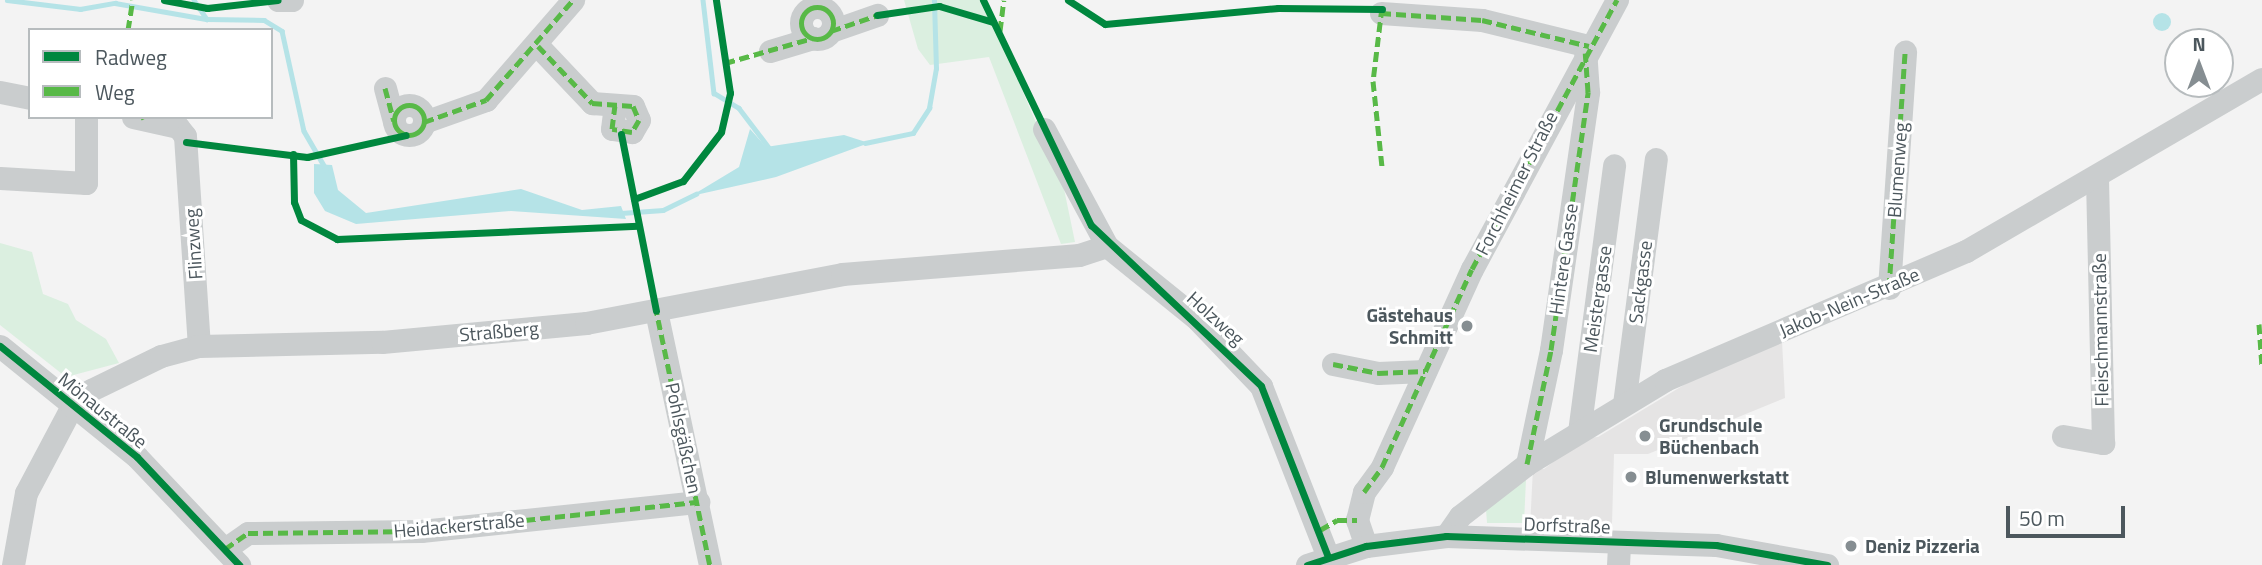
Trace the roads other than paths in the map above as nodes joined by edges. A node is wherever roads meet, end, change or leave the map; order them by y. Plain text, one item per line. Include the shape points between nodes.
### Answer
1 (278, 0) edge
2 (292, 0) edge
3 (573, 0) edge
4 (1616, 0) edge
5 (801, 9) edge
6 (1381, 13) dead end
7 (877, 15) dead end
8 (822, 34) junction
9 (538, 46) junction
10 (1587, 49) junction
11 (770, 51) dead end
12 (1905, 52) dead end
13 (2262, 79) edge
14 (385, 88) dead end
15 (0, 92) edge
16 (28, 98) edge
17 (615, 106) dead end
18 (86, 119) edge
19 (142, 119) edge
20 (1044, 129) dead end
21 (1656, 159) dead end
22 (1615, 165) dead end
23 (2097, 177) junction
24 (0, 178) edge
25 (1107, 246) junction
26 (1889, 288) junction
27 (656, 311) junction
28 (0, 346) edge
29 (199, 346) junction
30 (1333, 364) dead end
31 (1425, 370) junction
32 (1624, 404) junction
33 (72, 406) junction
34 (1579, 432) junction
35 (2063, 436) dead end
36 (1527, 464) junction
37 (698, 502) junction
38 (1446, 536) junction
39 (1366, 547) junction
40 (1618, 554) edge
41 (232, 557) edge
42 (1318, 561) edge
43 (13, 565) edge
44 (710, 565) edge
45 (1827, 565) edge

1 - 2 street
3 - 9 street via 541,33
4 - 10 street, Forchheimer Straße
5 - 8 street via 824,9 831,16
6 - 10 street via 1482,20
7 - 8 street
8 - 11 street
9 - 14 street via 486,100 424,122 411,135 401,134
9 - 17 street via 592,103
10 - 31 street, Forchheimer Straße
10 - 36 street, Hintere Gasse via 1588,92 1551,350
12 - 26 street, Blumenweg
13 - 23 street, Jakob-Nein-Straße
15 - 16 street
18 - 24 street via 86,183
19 - 29 street, Flinzweg via 178,127 186,142
20 - 25 street, Holzweg
21 - 32 street, Sackgasse
22 - 34 street, Meistergasse
23 - 26 street, Jakob-Nein-Straße
23 - 35 street, Fleischmannstraße via 2103,443
25 - 27 street, Straßberg via 1079,255 842,274
25 - 42 street, Holzweg via 1196,319 1261,386
26 - 32 street, Jakob-Nein-Straße via 1698,363
27 - 29 street, Straßberg via 382,342
27 - 37 street, Pohlsgäßchen
28 - 33 street, Mönaustraße
29 - 33 street, Straßberg via 126,370
30 - 31 street via 1378,373
31 - 39 street, Forchheimer Straße via 1358,507
32 - 34 street, Jakob-Nein-Straße
33 - 41 street, Mönaustraße via 137,457
33 - 43 street, Straßberg via 26,493
34 - 36 street, Jakob-Nein-Straße
36 - 38 street, Jakob-Nein-Straße via 1460,516
37 - 41 street, Heidackerstraße via 421,531 247,533
37 - 44 street, Pohlsgäßchen
38 - 39 street, Dorfstraße
38 - 40 street, Dorfstraße
39 - 42 street, Dorfstraße
40 - 45 street, Dorfstraße via 1716,545

